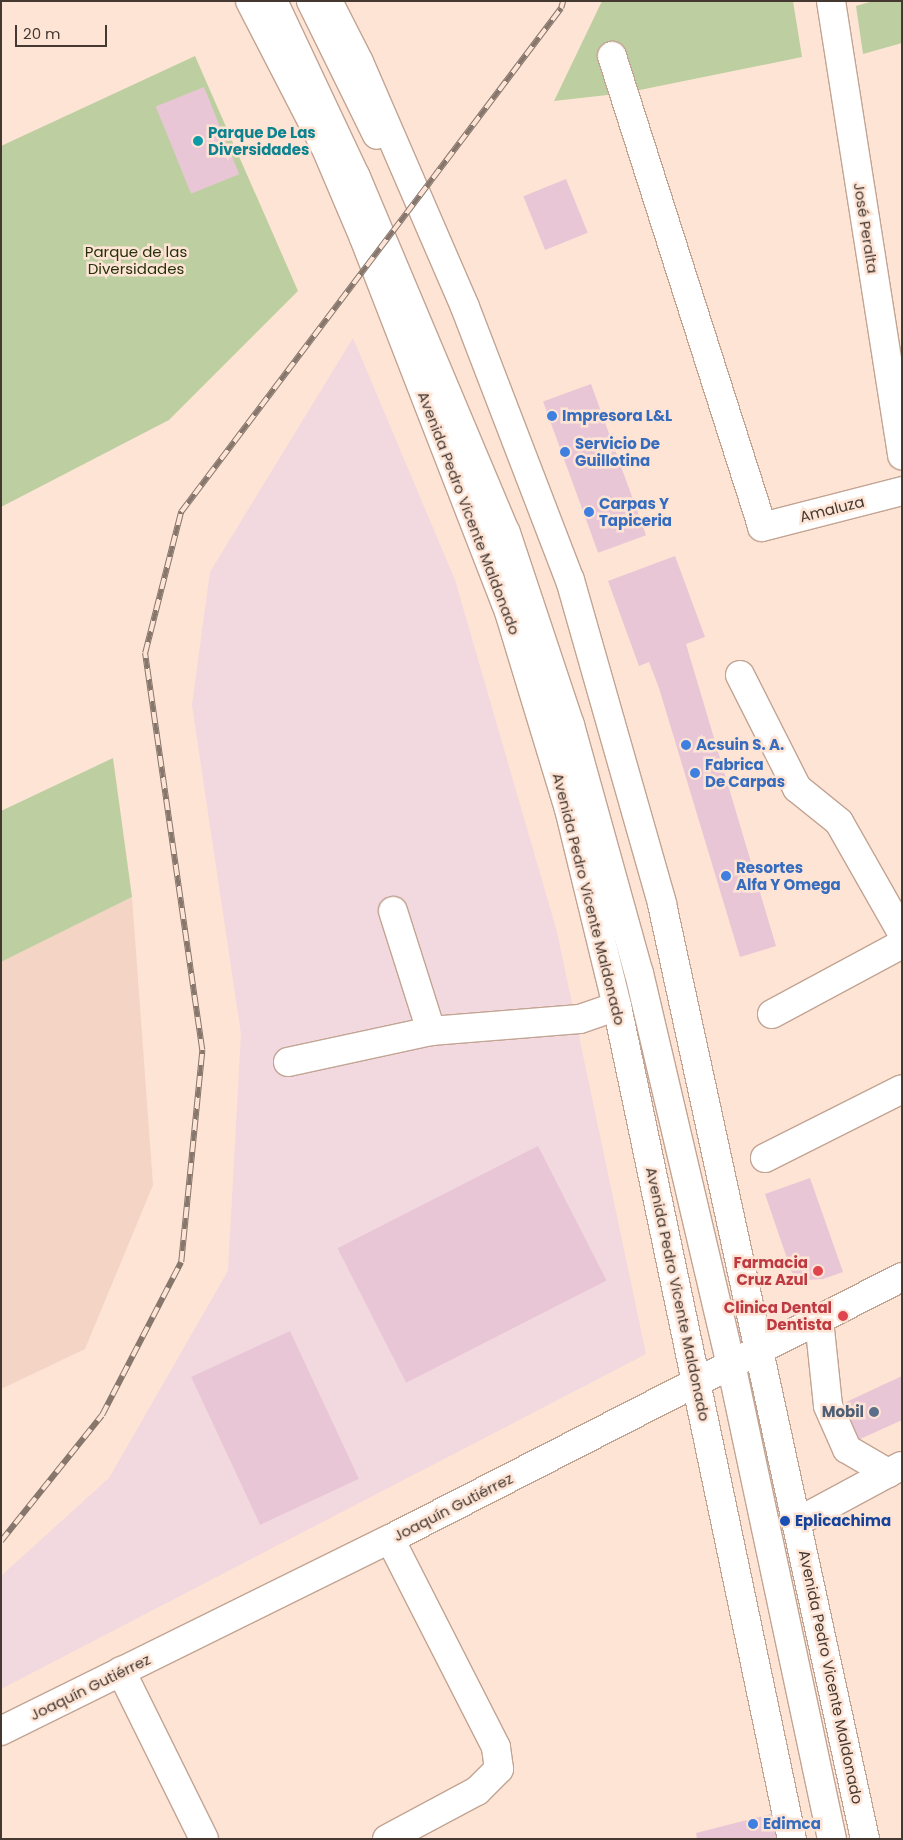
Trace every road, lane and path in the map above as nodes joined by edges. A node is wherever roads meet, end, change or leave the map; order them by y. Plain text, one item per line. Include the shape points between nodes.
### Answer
1 (250, 1) edge
2 (273, 1) edge
3 (311, 1) edge
4 (328, 1) edge
5 (831, 1) edge
6 (612, 56) dead end
7 (902, 454) edge
8 (902, 491) edge
9 (740, 675) dead end
10 (393, 911) dead end
11 (902, 933) edge
12 (617, 1006) junction
13 (772, 1014) dead end
14 (432, 1030) junction
15 (288, 1062) dead end
16 (902, 1090) edge
17 (765, 1158) dead end
18 (902, 1277) edge
19 (819, 1320) junction
20 (746, 1357) junction
21 (697, 1382) junction
22 (895, 1470) edge
23 (799, 1521) junction
24 (390, 1539) junction
25 (122, 1671) junction
26 (1, 1731) edge
27 (204, 1839) edge
28 (387, 1839) edge
29 (792, 1839) edge
30 (832, 1839) edge
31 (851, 1839) edge
32 (865, 1839) edge

1 - 12 main road, Avenida Pedro Vicente Maldonado via 325,146 364,238 510,615 569,809
2 - 20 main road via 356,177 502,524 567,716
3 - 20 main road via 436,261 511,451 568,611 624,790 689,1036
4 - 20 main road, Avenida Pedro Vicente Maldonado via 359,62 465,307 570,580 662,904
5 - 7 main road, José Peralta
6 - 8 main road, Amaluza via 762,527
9 - 11 main road via 796,788 839,822
10 - 14 main road
11 - 13 main road
12 - 14 main road via 580,1019
12 - 21 main road, Avenida Pedro Vicente Maldonado
14 - 15 main road
16 - 17 main road
18 - 19 main road, Joaquín Gutiérrez
19 - 20 main road, Joaquín Gutiérrez
19 - 22 main road via 828,1406 847,1449
20 - 21 main road, Joaquín Gutiérrez
20 - 23 main road, Avenida Pedro Vicente Maldonado
20 - 30 main road
20 - 31 main road
21 - 24 main road, Joaquín Gutiérrez
21 - 29 main road, Avenida Pedro Vicente Maldonado
22 - 23 main road
23 - 32 main road, Avenida Pedro Vicente Maldonado
24 - 25 main road, Joaquín Gutiérrez
24 - 28 main road via 496,1747 498,1769 478,1791
25 - 26 main road, Joaquín Gutiérrez
25 - 27 main road

